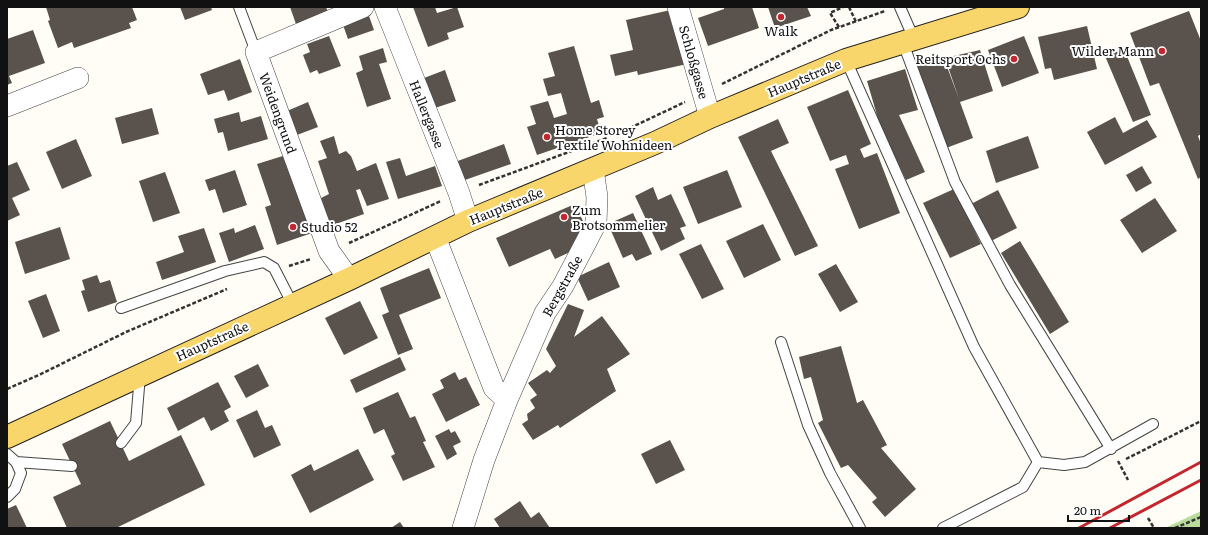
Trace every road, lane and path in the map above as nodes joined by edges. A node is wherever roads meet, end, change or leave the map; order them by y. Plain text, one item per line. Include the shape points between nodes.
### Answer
1 (238, 7) edge
2 (363, 7) edge
3 (385, 7) edge
4 (678, 7) edge
5 (843, 7) edge
6 (849, 7) edge
7 (1018, 7) edge
8 (895, 8) edge
9 (856, 22) junction
10 (839, 27) junction
11 (908, 41) junction
12 (256, 52) junction
13 (846, 60) junction
14 (78, 78) dead end
15 (702, 94) junction
16 (7, 106) edge
17 (710, 117) junction
18 (626, 130) dead end
19 (612, 136) dead end
20 (593, 169) junction
21 (459, 193) junction
22 (468, 221) junction
23 (435, 237) junction
24 (328, 251) junction
25 (274, 268) junction
26 (349, 279) junction
27 (232, 286) dead end
28 (293, 305) junction
29 (121, 308) dead end
30 (781, 342) dead end
31 (140, 374) junction
32 (7, 389) edge
33 (507, 400) junction
34 (1153, 424) dead end
35 (7, 436) edge
36 (121, 443) dead end
37 (1111, 448) junction
38 (7, 454) edge
39 (16, 462) junction
40 (1038, 462) junction
41 (72, 466) dead end
42 (1128, 480) dead end
43 (7, 496) edge
44 (1148, 518) dead end
45 (1201, 518) edge
46 (463, 528) edge
47 (860, 528) edge
48 (943, 528) edge
49 (1154, 528) edge
50 (1175, 528) edge

1 - 12 lane
2 - 12 street
3 - 21 street, Hallergasse
4 - 15 street, Schloßgasse
5 - 10 path via 830,13
6 - 9 path
7 - 11 main road, Hauptstraße
8 - 9 path
8 - 11 lane
9 - 10 path
10 - 15 path
11 - 13 main road, Hauptstraße
11 - 37 lane via 955,182 1010,285
12 - 24 street, Weidengrund
13 - 17 main road, Hauptstraße
13 - 40 lane via 974,347
14 - 16 street
15 - 17 street, Schloßgasse
15 - 18 path
17 - 20 main road, Hauptstraße
19 - 21 path
20 - 22 main road, Hauptstraße
20 - 33 street, Bergstraße via 598,197 596,223 564,286 546,313
21 - 22 street, Hallergasse
21 - 24 path via 403,220
22 - 23 main road, Hauptstraße
23 - 26 main road, Hauptstraße
23 - 33 street via 494,388
24 - 25 path via 297,264
24 - 26 street, Weidengrund
25 - 28 lane
25 - 29 lane via 264,262 225,271
26 - 28 main road, Hauptstraße
27 - 32 path via 126,332
28 - 31 main road, Hauptstraße
30 - 47 lane via 808,425
31 - 35 main road, Hauptstraße
31 - 36 lane via 136,423
33 - 46 street, Bergstraße via 484,460
34 - 37 lane
37 - 40 lane via 1085,462 1064,465
37 - 42 path
38 - 39 lane
39 - 41 lane
39 - 43 lane via 21,473 15,489
40 - 48 lane via 1023,487
44 - 49 path
45 - 50 path

